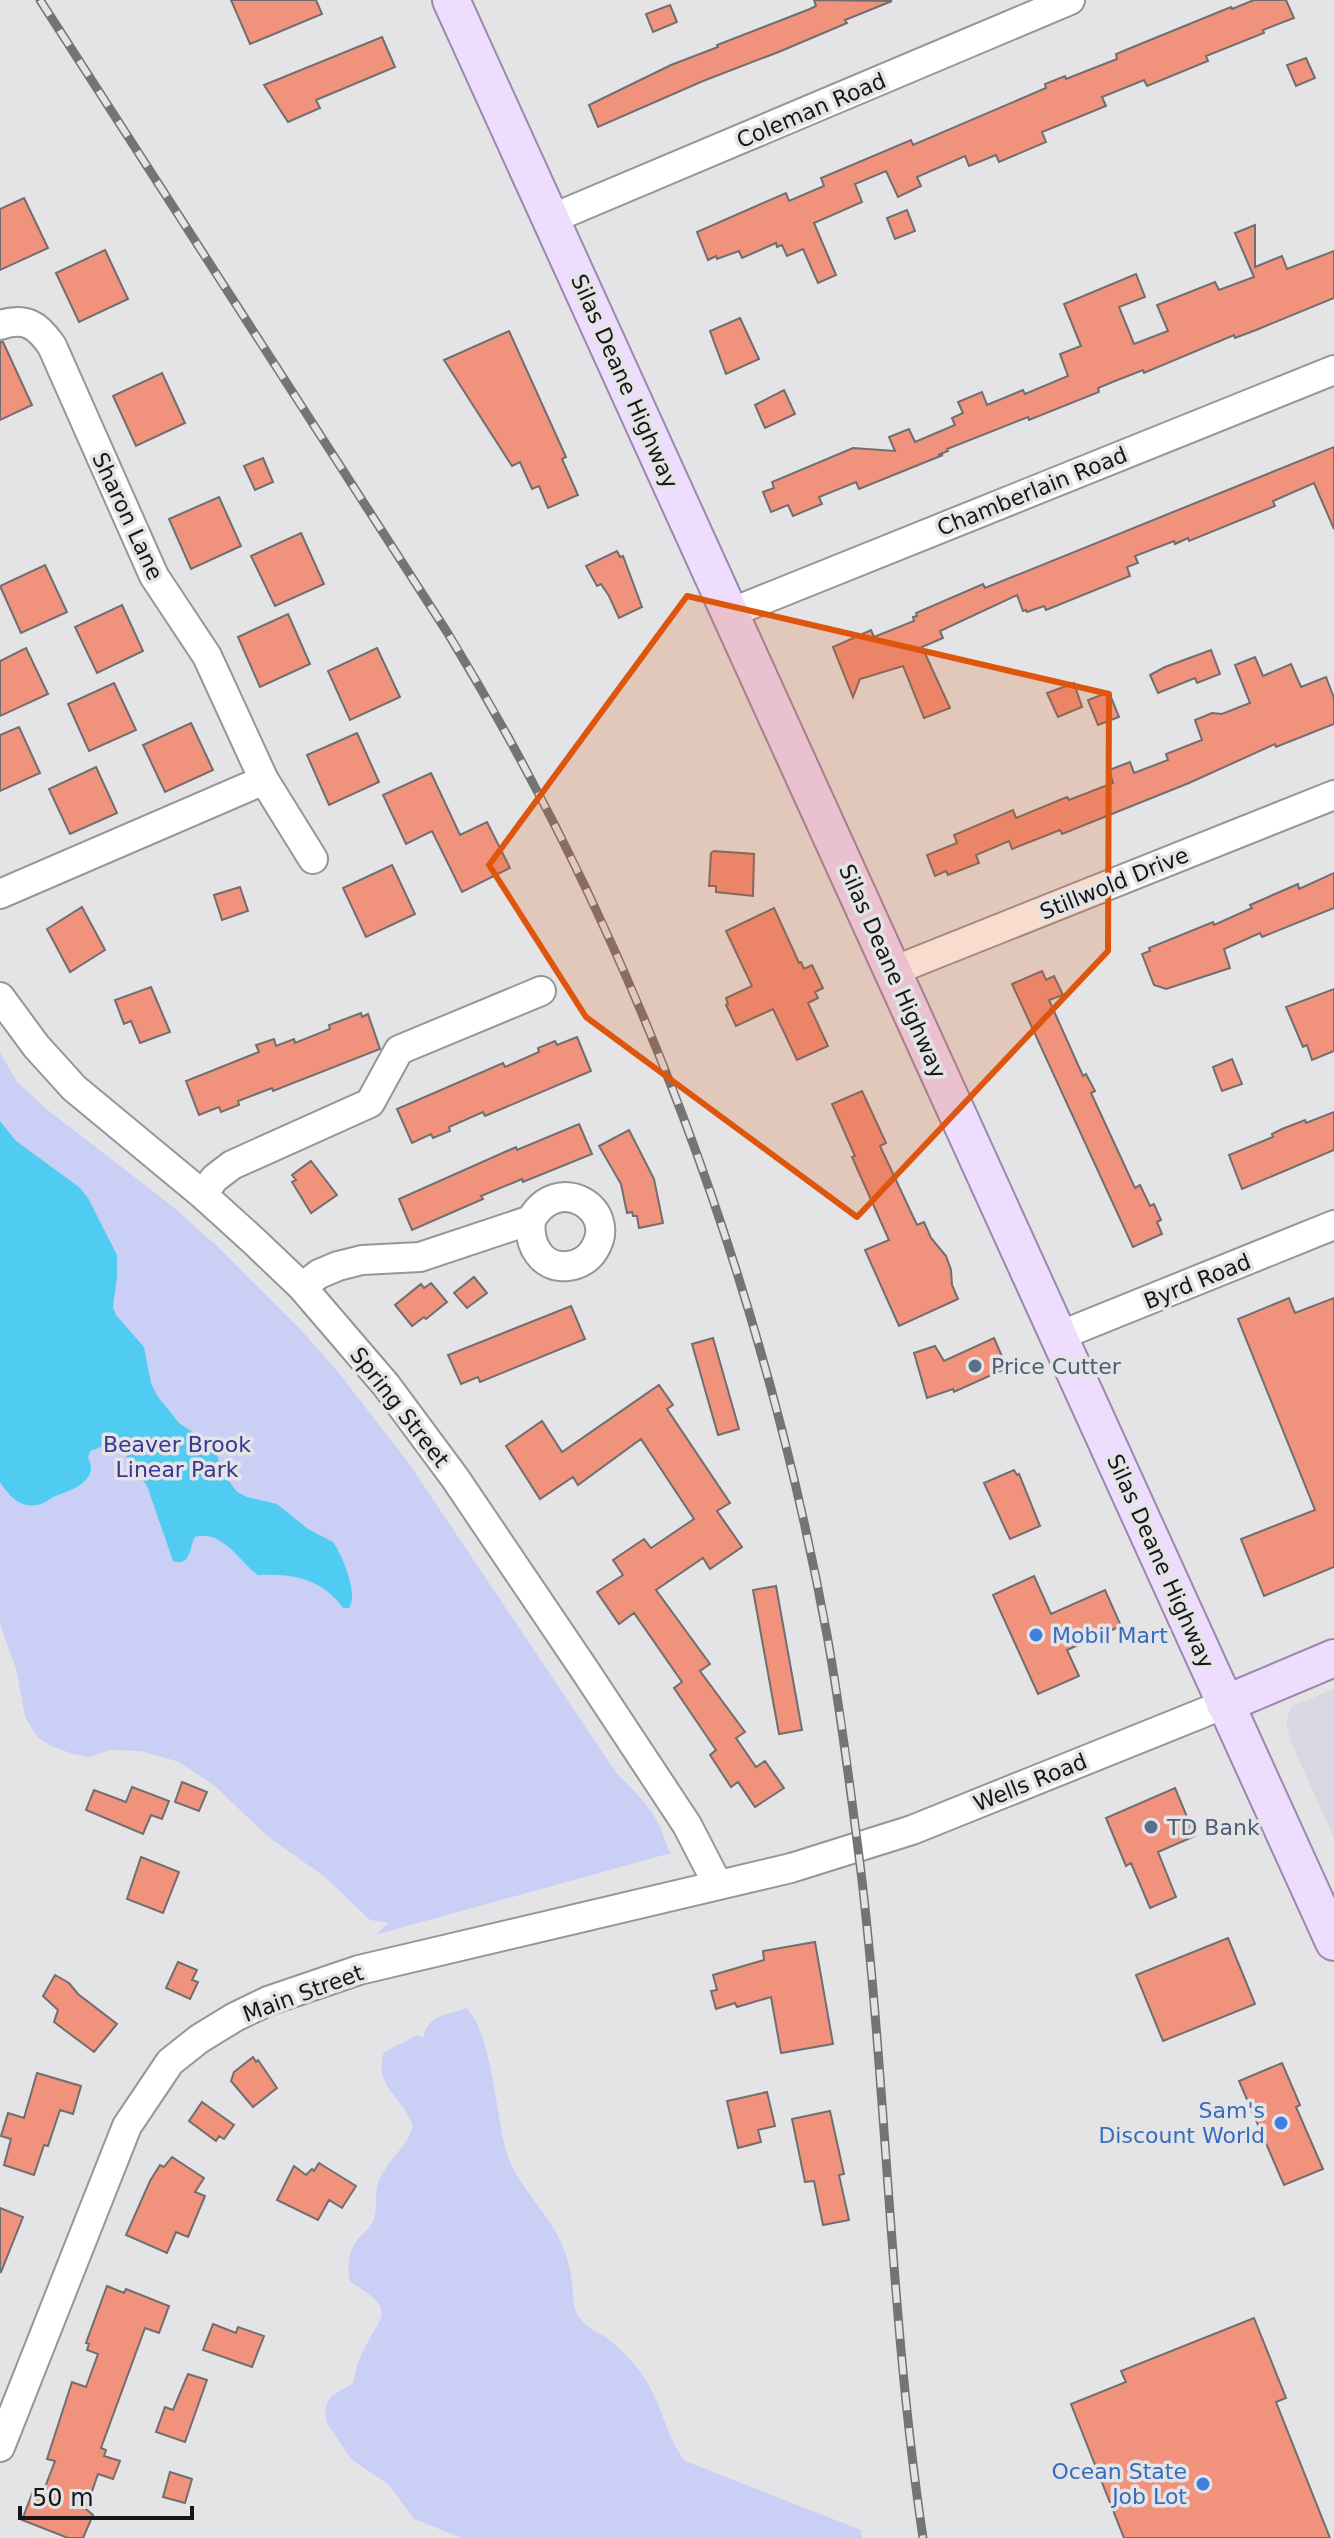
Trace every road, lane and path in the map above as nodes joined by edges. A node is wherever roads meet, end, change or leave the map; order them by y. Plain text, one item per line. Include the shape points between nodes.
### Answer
1 (451, 0) edge
2 (1070, 0) edge
3 (551, 219) junction
4 (0, 325) edge
5 (1334, 370) edge
6 (730, 613) junction
7 (264, 780) junction
8 (1334, 795) edge
9 (313, 859) dead end
10 (0, 894) edge
11 (893, 971) junction
12 (541, 991) dead end
13 (0, 997) edge
14 (202, 1194) junction
15 (531, 1220) dead end
16 (1334, 1225) edge
17 (302, 1287) junction
18 (1059, 1336) junction
19 (1334, 1658) edge
20 (1225, 1704) junction
21 (718, 1885) junction
22 (1334, 1942) edge
23 (0, 2447) edge

1 - 3 main road, Silas Deane Highway
2 - 3 street, Coleman Road
3 - 6 main road, Silas Deane Highway
4 - 7 street, Sharon Lane via 30,322 52,346 134,536 207,656
5 - 6 street, Chamberlain Road
6 - 11 main road, Silas Deane Highway
7 - 9 street, Sharon Lane
7 - 10 street
8 - 11 street, Stillwold Drive
11 - 18 main road, Silas Deane Highway
12 - 14 street via 399,1050 370,1103 232,1165
13 - 14 street, Spring Street via 74,1088
14 - 17 street, Spring Street
15 - 17 street via 420,1257 338,1266
16 - 18 street, Byrd Road
17 - 21 street, Spring Street via 386,1385 455,1478 678,1812
18 - 20 main road, Silas Deane Highway
19 - 20 main road, Wells Road
20 - 21 street, Wells Road via 882,1841
20 - 22 main road, Silas Deane Highway
21 - 23 street, Main Street via 359,1970 268,2001 199,2039 170,2062 127,2126

